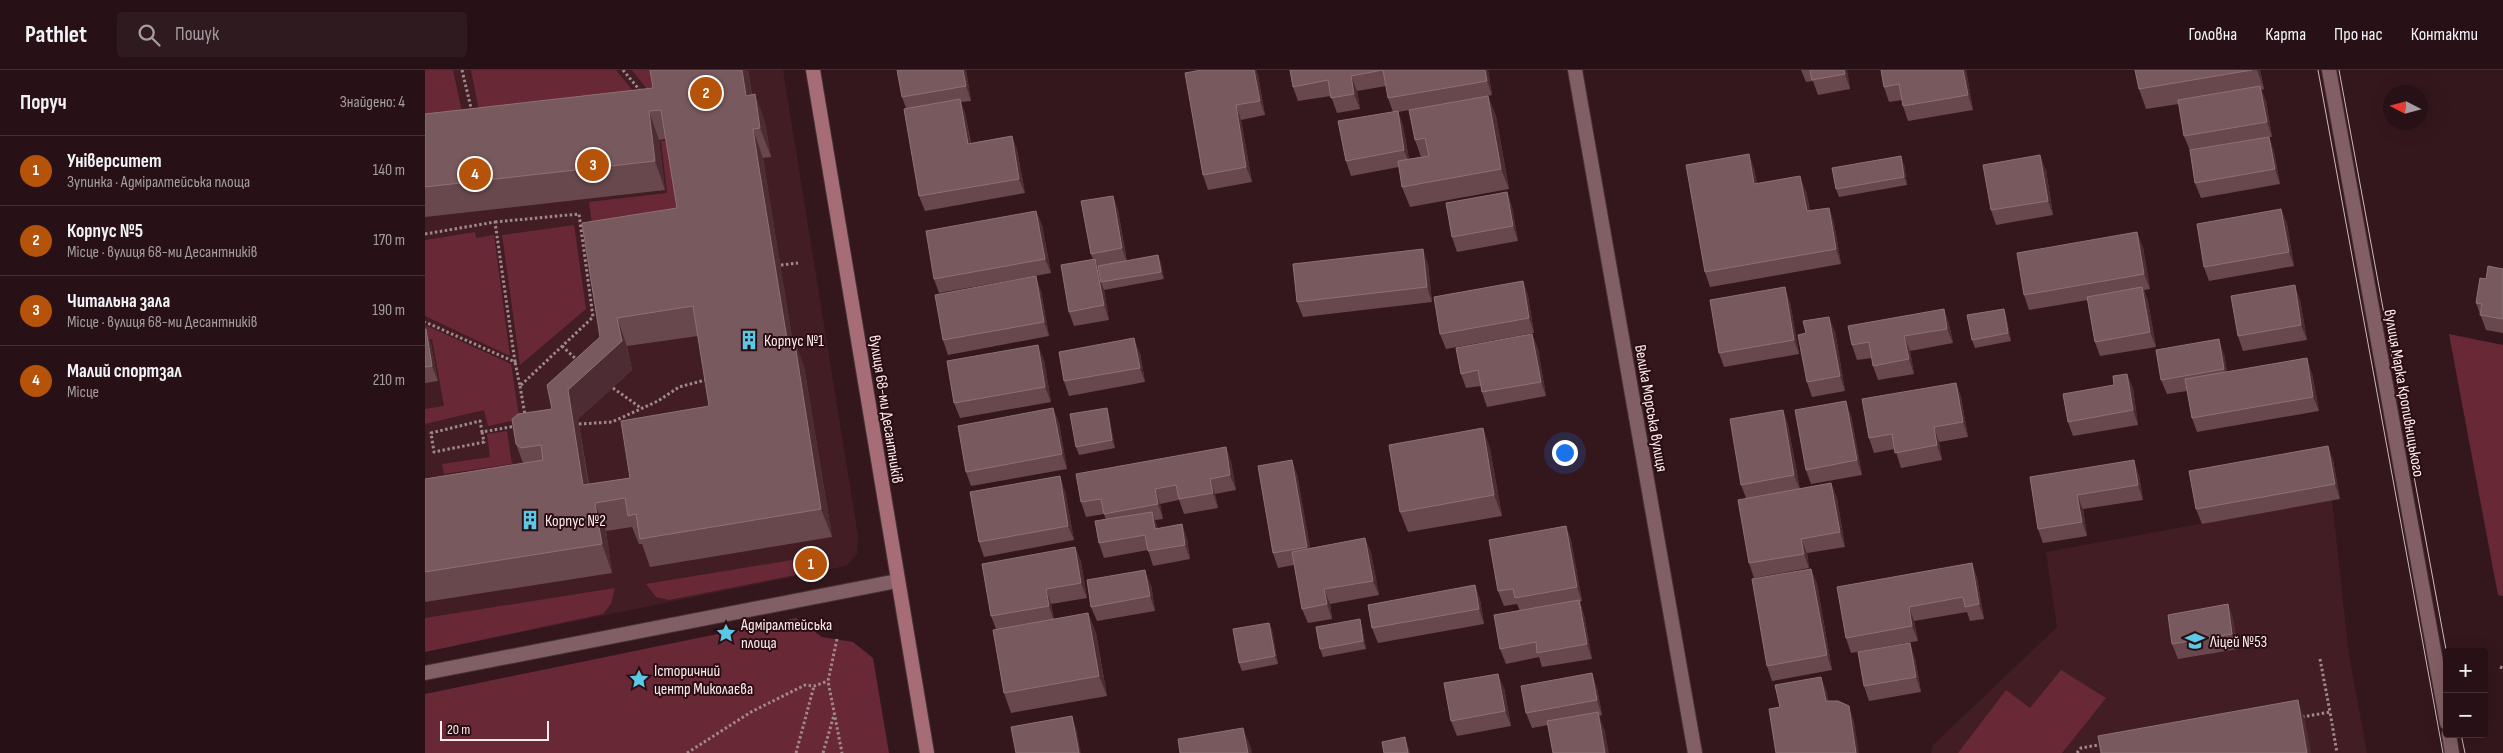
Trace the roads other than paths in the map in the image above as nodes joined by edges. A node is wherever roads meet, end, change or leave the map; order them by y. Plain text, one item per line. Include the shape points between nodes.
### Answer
1 (813, 70) edge
2 (1575, 70) edge
3 (2329, 70) edge
4 (897, 581) junction
5 (425, 673) edge
6 (2443, 701) edge
7 (2450, 738) edge
8 (927, 753) edge
9 (1695, 753) edge
10 (2452, 753) edge

1 - 4 main road, вулиця 68-ми Десантників
2 - 9 street, Велика Морська вулиця
3 - 6 street, вулиця Марка Кропивницького
4 - 5 street
4 - 8 main road, вулиця 68-ми Десантників
7 - 10 street

